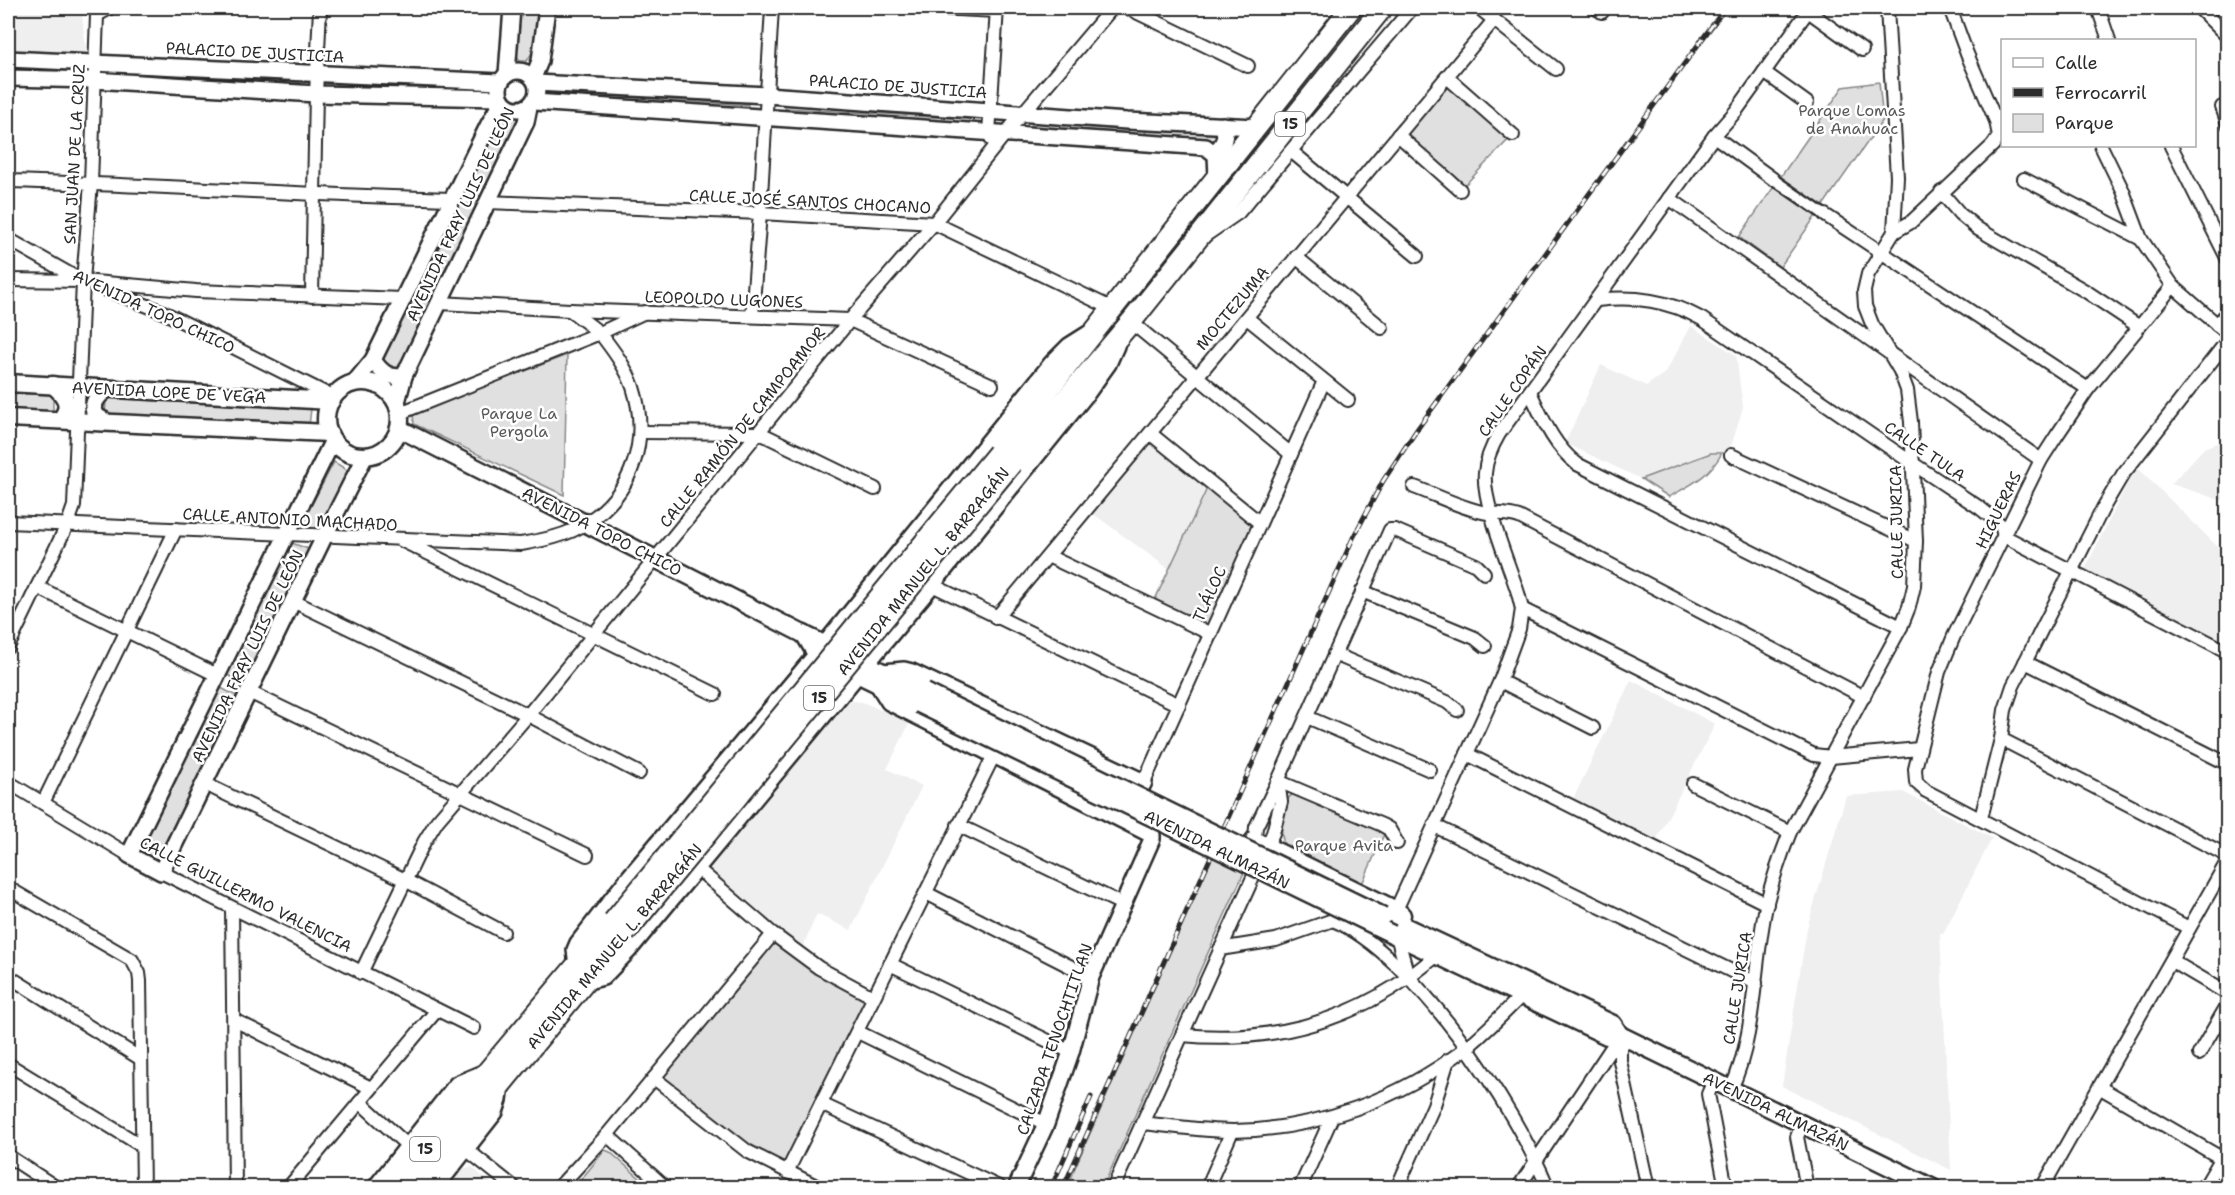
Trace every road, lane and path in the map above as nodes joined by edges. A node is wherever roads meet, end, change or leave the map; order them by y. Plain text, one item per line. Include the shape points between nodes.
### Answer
1 (110, 8) edge
2 (320, 8) edge
3 (512, 8) edge
4 (547, 8) edge
5 (772, 8) edge
6 (936, 8) edge
7 (1112, 8) edge
8 (1128, 8) edge
9 (1351, 8) edge
10 (1382, 8) edge
11 (1412, 8) edge
12 (1479, 8) edge
13 (1887, 8) edge
14 (1950, 8) edge
15 (2098, 8) edge
16 (2199, 8) edge
17 (997, 9) edge
18 (1809, 9) edge
19 (96, 11) edge
20 (1494, 20) junction
21 (2228, 37) edge
22 (2109, 39) edge
23 (1862, 50) dead end
24 (8, 59) edge
25 (540, 61) junction
26 (95, 62) junction
27 (1248, 66) dead end
28 (1557, 69) dead end
29 (1764, 72) junction
30 (317, 73) junction
31 (1447, 77) junction
32 (8, 78) edge
33 (94, 80) junction
34 (535, 80) junction
35 (504, 83) junction
36 (316, 94) junction
37 (767, 96) junction
38 (1807, 103) dead end
39 (532, 104) junction
40 (2222, 107) dead end
41 (990, 110) junction
42 (1024, 113) junction
43 (766, 117) junction
44 (1127, 121) junction
45 (1148, 122) junction
46 (2228, 124) edge
47 (1223, 125) junction
48 (1257, 127) junction
49 (1005, 134) junction
50 (1398, 135) junction
51 (1513, 135) dead end
52 (1714, 136) junction
53 (992, 140) junction
54 (1128, 142) junction
55 (1145, 143) junction
56 (2102, 147) edge
57 (2172, 147) edge
58 (1291, 151) junction
59 (1214, 152) junction
60 (1217, 177) junction
61 (1773, 179) joint
62 (2024, 179) dead end
63 (8, 181) edge
64 (91, 183) junction
65 (1460, 190) dead end
66 (1941, 192) junction
67 (314, 195) junction
68 (1346, 196) junction
69 (1669, 198) junction
70 (453, 199) junction
71 (488, 202) junction
72 (760, 213) junction
73 (1825, 215) joint
74 (934, 223) junction
75 (1894, 232) junction
76 (8, 239) edge
77 (2141, 239) junction
78 (1197, 240) junction
79 (1881, 251) junction
80 (1417, 256) dead end
81 (1296, 257) junction
82 (2228, 260) edge
83 (8, 280) edge
84 (83, 281) junction
85 (2173, 286) junction
86 (312, 296) junction
87 (402, 299) junction
88 (1597, 300) junction
89 (440, 303) junction
90 (1112, 308) junction
91 (570, 310) junction
92 (645, 312) junction
93 (2228, 312) edge
94 (752, 316) junction
95 (1247, 318) junction
96 (850, 320) junction
97 (2217, 325) junction
98 (2138, 326) junction
99 (1126, 328) junction
100 (1382, 328) dead end
101 (1095, 330) junction
102 (600, 333) junction
103 (2228, 334) edge
104 (2228, 340) edge
105 (1886, 349) junction
106 (373, 360) junction
107 (404, 376) junction
108 (1197, 376) junction
109 (1324, 381) junction
110 (8, 383) edge
111 (354, 383) junction
112 (53, 385) junction
113 (992, 385) dead end
114 (79, 387) junction
115 (107, 388) junction
116 (2088, 389) junction
117 (1530, 392) junction
118 (332, 399) junction
119 (1348, 400) dead end
120 (399, 415) junction
121 (8, 418) edge
122 (69, 420) junction
123 (106, 422) junction
124 (640, 432) junction
125 (760, 433) junction
126 (1150, 434) junction
127 (331, 437) junction
128 (1291, 454) junction
129 (1731, 455) dead end
130 (365, 456) junction
131 (1005, 458) junction
132 (2042, 460) junction
133 (1912, 463) junction
134 (1414, 487) dead end
135 (875, 489) dead end
136 (1492, 513) junction
137 (8, 522) edge
138 (68, 523) junction
139 (586, 523) junction
140 (1260, 523) junction
141 (176, 529) junction
142 (287, 535) junction
143 (325, 535) junction
144 (2004, 536) junction
145 (396, 538) junction
146 (1916, 541) junction
147 (1048, 556) junction
148 (655, 559) junction
149 (891, 563) junction
150 (2072, 572) junction
151 (1484, 573) dead end
152 (932, 585) junction
153 (37, 587) junction
154 (1362, 591) junction
155 (293, 601) junction
156 (1522, 609) junction
157 (996, 618) junction
158 (1901, 627) junction
159 (128, 632) junction
160 (593, 633) junction
161 (1211, 634) junction
162 (1485, 646) dead end
163 (8, 647) edge
164 (821, 649) junction
165 (2228, 652) edge
166 (1334, 654) junction
167 (2025, 662) junction
168 (863, 669) junction
169 (217, 675) junction
170 (880, 678) junction
171 (1500, 681) junction
172 (249, 692) junction
173 (715, 694) dead end
174 (1864, 697) junction
175 (1179, 705) junction
176 (1456, 710) dead end
177 (528, 715) junction
178 (1307, 717) junction
179 (1593, 728) dead end
180 (749, 734) junction
181 (2001, 739) junction
182 (1919, 749) junction
183 (1467, 754) junction
184 (994, 755) junction
185 (1089, 756) junction
186 (1831, 757) junction
187 (784, 764) junction
188 (2228, 764) edge
189 (1430, 770) dead end
190 (639, 773) dead end
191 (1278, 781) junction
192 (8, 782) edge
193 (1144, 782) junction
194 (205, 784) junction
195 (1693, 784) dead end
196 (460, 793) junction
197 (1072, 793) junction
198 (43, 803) junction
199 (1981, 818) junction
200 (1126, 820) junction
201 (958, 825) junction
202 (1435, 826) junction
203 (1790, 832) junction
204 (1260, 843) junction
205 (1396, 843) dead end
206 (129, 855) junction
207 (587, 855) dead end
208 (2228, 858) edge
209 (698, 869) junction
210 (161, 872) junction
211 (405, 880) junction
212 (8, 888) edge
213 (926, 893) junction
214 (1122, 904) junction
215 (1767, 904) junction
216 (232, 908) junction
217 (1391, 923) junction
218 (2189, 928) junction
219 (503, 932) dead end
220 (773, 934) junction
221 (1220, 949) junction
222 (1438, 955) junction
223 (2172, 961) junction
224 (890, 964) junction
225 (361, 973) junction
226 (580, 974) junction
227 (8, 976) edge
228 (1091, 976) junction
229 (1408, 978) junction
230 (1756, 983) junction
231 (2228, 994) edge
232 (1522, 995) junction
233 (873, 997) junction
234 (2228, 1004) edge
235 (437, 1010) junction
236 (234, 1020) junction
237 (474, 1028) dead end
238 (858, 1032) junction
239 (1182, 1035) junction
240 (1620, 1035) junction
241 (1467, 1047) junction
242 (1071, 1052) junction
243 (2199, 1054) dead end
244 (141, 1059) junction
245 (1448, 1060) junction
246 (8, 1064) edge
247 (495, 1076) junction
248 (654, 1078) junction
249 (1714, 1081) junction
250 (2099, 1087) junction
251 (371, 1088) junction
252 (1731, 1089) junction
253 (360, 1102) junction
254 (821, 1104) junction
255 (462, 1117) junction
256 (1332, 1117) junction
257 (1142, 1123) junction
258 (1046, 1124) junction
259 (1802, 1124) junction
260 (1232, 1131) junction
261 (607, 1135) junction
262 (142, 1146) junction
263 (408, 1146) junction
264 (466, 1149) junction
265 (2225, 1155) edge
266 (8, 1156) edge
267 (1536, 1159) junction
268 (787, 1172) junction
269 (57, 1188) edge
270 (143, 1188) edge
271 (235, 1188) edge
272 (288, 1188) edge
273 (375, 1188) edge
274 (394, 1188) edge
275 (416, 1188) edge
276 (435, 1188) edge
277 (515, 1188) edge
278 (558, 1188) edge
279 (666, 1188) edge
280 (820, 1188) edge
281 (1001, 1188) edge
282 (1016, 1188) edge
283 (1113, 1188) edge
284 (1207, 1188) edge
285 (1300, 1188) edge
286 (1397, 1188) edge
287 (1518, 1188) edge
288 (1548, 1188) edge
289 (1648, 1188) edge
290 (1726, 1188) edge
291 (1807, 1188) edge
292 (1933, 1188) edge
293 (2042, 1188) edge
294 (2204, 1188) edge

1 - 19 street
2 - 30 street
3 - 35 street, AVENIDA FRAY LUIS DE LEÓN
4 - 25 street
5 - 37 street
6 - 17 street
7 - 42 street
8 - 27 street
9 - 48 highway, AVENIDA MANUEL L. BARRAGÁN / 15
10 - 78 highway, AVENIDA MANUEL L. BARRAGÁN / 15
11 - 58 street
12 - 20 street
13 - 75 street via 1897,177
14 - 66 street via 1999,136 1994,145
15 - 22 street
16 - 21 street
17 - 41 street
18 - 23 street
18 - 29 street, CALLE COPÁN
19 - 26 street, SAN JUAN DE LA CRUZ
20 - 28 street
20 - 31 street, MOCTEZUMA
24 - 26 street, PALACIO DE JUSTICIA
25 - 34 street
25 - 35 street via 527,68 514,65
26 - 30 street, PALACIO DE JUSTICIA
26 - 33 street, SAN JUAN DE LA CRUZ
29 - 38 street
29 - 52 street, CALLE COPÁN
30 - 35 street, PALACIO DE JUSTICIA
30 - 36 street
31 - 50 street, MOCTEZUMA
31 - 51 street
32 - 33 street
33 - 36 street
33 - 64 street, SAN JUAN DE LA CRUZ
34 - 35 street via 518,71
34 - 37 street, PALACIO DE JUSTICIA
34 - 39 street via 538,93
35 - 36 street
35 - 39 street via 507,106 518,110
35 - 70 street, AVENIDA FRAY LUIS DE LEÓN
36 - 67 street
37 - 41 street, PALACIO DE JUSTICIA
37 - 43 street
39 - 43 street
39 - 71 street, AVENIDA FRAY LUIS DE LEÓN
40 - 46 street
41 - 42 street, PALACIO DE JUSTICIA
41 - 53 street
42 - 44 street, PALACIO DE JUSTICIA
42 - 49 street
43 - 53 street
43 - 72 street
44 - 45 street, PALACIO DE JUSTICIA
44 - 54 street via 1134,132
45 - 47 street, PALACIO DE JUSTICIA
45 - 55 street via 1140,132
47 - 48 street, PALACIO DE JUSTICIA
47 - 59 street via 1224,141
48 - 60 highway, AVENIDA MANUEL L. BARRAGÁN / 15
49 - 53 street
49 - 54 street
50 - 65 street
50 - 68 street, MOCTEZUMA
52 - 61 street
52 - 69 street, CALLE COPÁN
53 - 74 street, CALLE RAMÓN DE CAMPOAMOR
54 - 55 street
55 - 59 street via 1206,147
56 - 77 street
57 - 82 street
58 - 68 street
58 - 78 street via 1238,213
59 - 60 street
60 - 90 highway, AVENIDA MANUEL L. BARRAGÁN / 15
61 - 73 street
62 - 77 street
63 - 64 street
64 - 67 street
64 - 84 street, SAN JUAN DE LA CRUZ
66 - 75 street via 1904,228
66 - 98 street via 1978,229
67 - 70 street
67 - 86 street
68 - 80 street
68 - 81 street, MOCTEZUMA
69 - 88 street, CALLE COPÁN
69 - 105 street
70 - 87 street, AVENIDA FRAY LUIS DE LEÓN
71 - 72 street, CALLE JOSÉ SANTOS CHOCANO
71 - 89 street, AVENIDA FRAY LUIS DE LEÓN
72 - 74 street, CALLE JOSÉ SANTOS CHOCANO
72 - 94 street
73 - 79 street
74 - 90 street, CALLE JOSÉ SANTOS CHOCANO
74 - 96 street, CALLE RAMÓN DE CAMPOAMOR
75 - 79 street, CALLE JURICA
76 - 84 street, AVENIDA TOPO CHICO
77 - 85 street
78 - 99 highway, AVENIDA MANUEL L. BARRAGÁN / 15
79 - 105 street, CALLE JURICA via 1864,291 1865,306
79 - 116 street
81 - 95 street, MOCTEZUMA
81 - 100 street
83 - 84 street
84 - 86 street
84 - 114 street, SAN JUAN DE LA CRUZ
84 - 118 street, AVENIDA TOPO CHICO via 160,311
85 - 97 street
85 - 98 street, HIGUERAS
86 - 87 street
87 - 106 street, AVENIDA FRAY LUIS DE LEÓN
88 - 117 street, CALLE COPÁN
88 - 133 street, CALLE TULA via 1635,298 1689,312
89 - 91 street, LEOPOLDO LUGONES
89 - 107 street, AVENIDA FRAY LUIS DE LEÓN
90 - 101 highway, AVENIDA MANUEL L. BARRAGÁN / 15
91 - 92 street, LEOPOLDO LUGONES
91 - 102 street
92 - 94 street, LEOPOLDO LUGONES
92 - 102 street
93 - 97 street
94 - 96 street, LEOPOLDO LUGONES
95 - 108 street, MOCTEZUMA
95 - 109 street
96 - 113 street, LEOPOLDO LUGONES
96 - 125 street, CALLE RAMÓN DE CAMPOAMOR
97 - 103 street
98 - 116 street, HIGUERAS
99 - 108 street
99 - 131 highway, AVENIDA MANUEL L. BARRAGÁN / 15
99 - 152 street via 1102,374
101 - 131 highway, AVENIDA MANUEL L. BARRAGÁN / 15
101 - 149 street via 1069,346 1052,363
102 - 120 street
102 - 124 street via 632,385 639,408
104 - 150 street via 2123,474
105 - 132 street
105 - 133 street, CALLE JURICA via 1907,390
106 - 107 street via 386,374
106 - 111 street, AVENIDA FRAY LUIS DE LEÓN
107 - 120 street, AVENIDA FRAY LUIS DE LEÓN
108 - 126 street, MOCTEZUMA
108 - 128 street
109 - 119 street
109 - 128 street, TLÁLOC
110 - 112 main road, AVENIDA LOPE DE VEGA
111 - 118 main road via 342,388
111 - 120 main road via 371,382 386,389
112 - 114 main road, AVENIDA LOPE DE VEGA
112 - 122 main road via 66,400
114 - 115 main road, AVENIDA LOPE DE VEGA
114 - 122 street, SAN JUAN DE LA CRUZ
115 - 118 main road, AVENIDA LOPE DE VEGA
115 - 123 main road via 93,408 96,416
116 - 132 street, HIGUERAS
117 - 136 street, CALLE COPÁN via 1489,453 1484,473
117 - 158 street via 1554,441 1577,464
118 - 127 main road via 326,423
120 - 130 main road via 395,439 377,454
120 - 139 main road, AVENIDA TOPO CHICO
121 - 122 main road, AVENIDA LOPE DE VEGA
122 - 123 main road, AVENIDA LOPE DE VEGA
122 - 138 street, SAN JUAN DE LA CRUZ via 75,489
123 - 127 main road, AVENIDA LOPE DE VEGA
124 - 125 street
124 - 139 street via 639,447 625,485 614,501
125 - 135 street
125 - 148 street, CALLE RAMÓN DE CAMPOAMOR
126 - 140 street
126 - 147 street, MOCTEZUMA
127 - 130 main road via 342,449
127 - 142 street, AVENIDA FRAY LUIS DE LEÓN
128 - 140 street, TLÁLOC
129 - 146 street
130 - 143 street, AVENIDA FRAY LUIS DE LEÓN
131 - 226 highway, AVENIDA MANUEL L. BARRAGÁN / 15, bridge
132 - 144 street, HIGUERAS
133 - 144 street, CALLE TULA via 1990,514 2001,525
133 - 146 street, CALLE JURICA
134 - 136 street via 1473,510
136 - 156 street, CALLE COPÁN
136 - 174 street via 1519,518
137 - 138 street, CALLE ANTONIO MACHADO
138 - 141 street, CALLE ANTONIO MACHADO
138 - 153 street, SAN JUAN DE LA CRUZ
139 - 145 street via 548,540 521,544
139 - 148 main road, AVENIDA TOPO CHICO
140 - 161 street, TLÁLOC
141 - 142 street, CALLE ANTONIO MACHADO
141 - 159 street
142 - 143 street, CALLE ANTONIO MACHADO
142 - 169 street, AVENIDA FRAY LUIS DE LEÓN
143 - 145 street, CALLE ANTONIO MACHADO
143 - 155 street, AVENIDA FRAY LUIS DE LEÓN
144 - 150 street, CALLE TULA
144 - 182 street, HIGUERAS via 1944,659
145 - 160 street, CALLE ANTONIO MACHADO
146 - 158 street, CALLE JURICA via 1914,586
147 - 157 street, MOCTEZUMA
147 - 161 street
148 - 160 street, CALLE RAMÓN DE CAMPOAMOR
148 - 164 main road, AVENIDA TOPO CHICO via 803,634
149 - 152 street
149 - 164 street
150 - 165 street, CALLE TULA
150 - 167 street
151 - 154 street via 1476,565 1391,530
152 - 157 street
152 - 168 street
153 - 159 street
153 - 163 street, SAN JUAN DE LA CRUZ
154 - 162 street via 1475,638
154 - 166 street
155 - 172 street, AVENIDA FRAY LUIS DE LEÓN
155 - 177 street
156 - 171 street, CALLE COPÁN
156 - 186 street via 1814,754
157 - 175 street
158 - 174 street, CALLE JURICA
159 - 169 street
159 - 198 street
160 - 173 street, CALLE ANTONIO MACHADO
160 - 177 street, CALLE RAMÓN DE CAMPOAMOR
161 - 175 street, TLÁLOC
164 - 168 main road, AVENIDA ALMAZÁN
164 - 180 street
166 - 176 street via 1447,702
166 - 178 street
167 - 181 street via 2005,710
167 - 188 street
168 - 170 main road, AVENIDA ALMAZÁN
168 - 187 street
169 - 206 street, AVENIDA FRAY LUIS DE LEÓN
170 - 184 street via 889,702
170 - 185 street via 904,670 912,672
170 - 217 main road, AVENIDA ALMAZÁN, bridge
171 - 179 street
171 - 183 street, CALLE COPÁN
172 - 194 street, AVENIDA FRAY LUIS DE LEÓN
172 - 196 street
174 - 186 street, CALLE JURICA
175 - 193 street, TLÁLOC
177 - 190 street
177 - 196 street, CALLE RAMÓN DE CAMPOAMOR
178 - 189 street
178 - 191 street
180 - 187 street
180 - 226 street via 583,934 575,950
181 - 199 street
181 - 208 street
182 - 186 street
182 - 199 street, HIGUERAS via 1915,779 1926,791
183 - 202 street, CALLE COPÁN
183 - 215 street
184 - 197 street
184 - 201 street
185 - 193 street
185 - 197 street
186 - 203 street, CALLE JURICA
187 - 209 street
191 - 204 street via 1256,827
191 - 204 street via 1281,802 1273,833
191 - 205 street via 1382,825
192 - 198 street, CALLE GUILLERMO VALENCIA
193 - 200 street, TLÁLOC
194 - 210 street, AVENIDA FRAY LUIS DE LEÓN
194 - 211 street
195 - 203 street
196 - 207 street
196 - 211 street, CALLE RAMÓN DE CAMPOAMOR via 437,821
197 - 200 street
198 - 206 street, CALLE GUILLERMO VALENCIA
199 - 218 street
200 - 214 street, CALZADA TENOCHTITLAN via 1152,835
201 - 213 street
201 - 214 street
202 - 217 street, CALLE COPÁN
202 - 230 street
203 - 215 street, CALLE JURICA
204 - 217 main road
204 - 221 street via 1254,874
206 - 210 street, CALLE GUILLERMO VALENCIA
208 - 218 street
209 - 220 street
209 - 226 street via 603,977
210 - 216 street, CALLE GUILLERMO VALENCIA
211 - 219 street
211 - 225 street, CALLE RAMÓN DE CAMPOAMOR
212 - 244 street via 132,960 140,981
213 - 224 street
213 - 228 street
214 - 228 street, CALZADA TENOCHTITLAN
215 - 230 street, CALLE JURICA
216 - 225 street, CALLE GUILLERMO VALENCIA
216 - 236 street
217 - 222 main road, AVENIDA ALMAZÁN
217 - 229 street
217 - 240 main road, AVENIDA ALMAZÁN via 1613,1024
218 - 223 street
220 - 233 street via 819,968
220 - 248 street
221 - 229 street via 1276,940 1333,920 1363,936
221 - 239 street
222 - 229 street
222 - 232 main road, AVENIDA ALMAZÁN
223 - 231 street
223 - 250 street
224 - 233 street
224 - 242 street
225 - 235 street, CALLE GUILLERMO VALENCIA
226 - 247 highway, AVENIDA MANUEL L. BARRAGÁN / 15
227 - 244 street
228 - 242 street, CALZADA TENOCHTITLAN
229 - 239 street via 1361,1006 1311,1025 1240,1038
229 - 241 street
230 - 252 street, CALLE JURICA via 1739,1071
232 - 240 main road, AVENIDA ALMAZÁN via 1607,1036
232 - 241 street
233 - 238 street
234 - 243 street
235 - 237 street, CALLE GUILLERMO VALENCIA
235 - 251 street
236 - 251 street
236 - 271 street
238 - 254 street
238 - 258 street
239 - 257 street
240 - 249 main road, AVENIDA ALMAZÁN
240 - 267 street
240 - 289 street via 1620,1061
241 - 245 street
241 - 267 street
242 - 258 street, CALZADA TENOCHTITLAN
244 - 262 street
245 - 256 street via 1401,1088
245 - 286 street via 1434,1104
246 - 262 street
247 - 255 highway, AVENIDA MANUEL L. BARRAGÁN / 15
247 - 263 street via 457,1084
247 - 264 street via 498,1107
248 - 261 street
248 - 268 street via 730,1140
249 - 252 main road, AVENIDA ALMAZÁN
249 - 290 street via 1708,1094
250 - 265 street
250 - 293 street
251 - 253 street
252 - 259 main road, AVENIDA ALMAZÁN
253 - 263 street
253 - 272 street
254 - 268 street
254 - 281 street
255 - 274 highway, AVENIDA MANUEL L. BARRAGÁN / 15
255 - 275 highway, AVENIDA MANUEL L. BARRAGÁN / 15
256 - 260 street
256 - 285 street
257 - 260 street
257 - 283 street
258 - 282 street, CALZADA TENOCHTITLAN
259 - 291 street via 1797,1137
259 - 292 main road, AVENIDA ALMAZÁN
260 - 284 street
261 - 278 street
261 - 279 street
262 - 270 street
263 - 273 street
264 - 276 street
264 - 277 street
265 - 294 street
266 - 269 street
267 - 287 street
267 - 288 street
268 - 280 street

